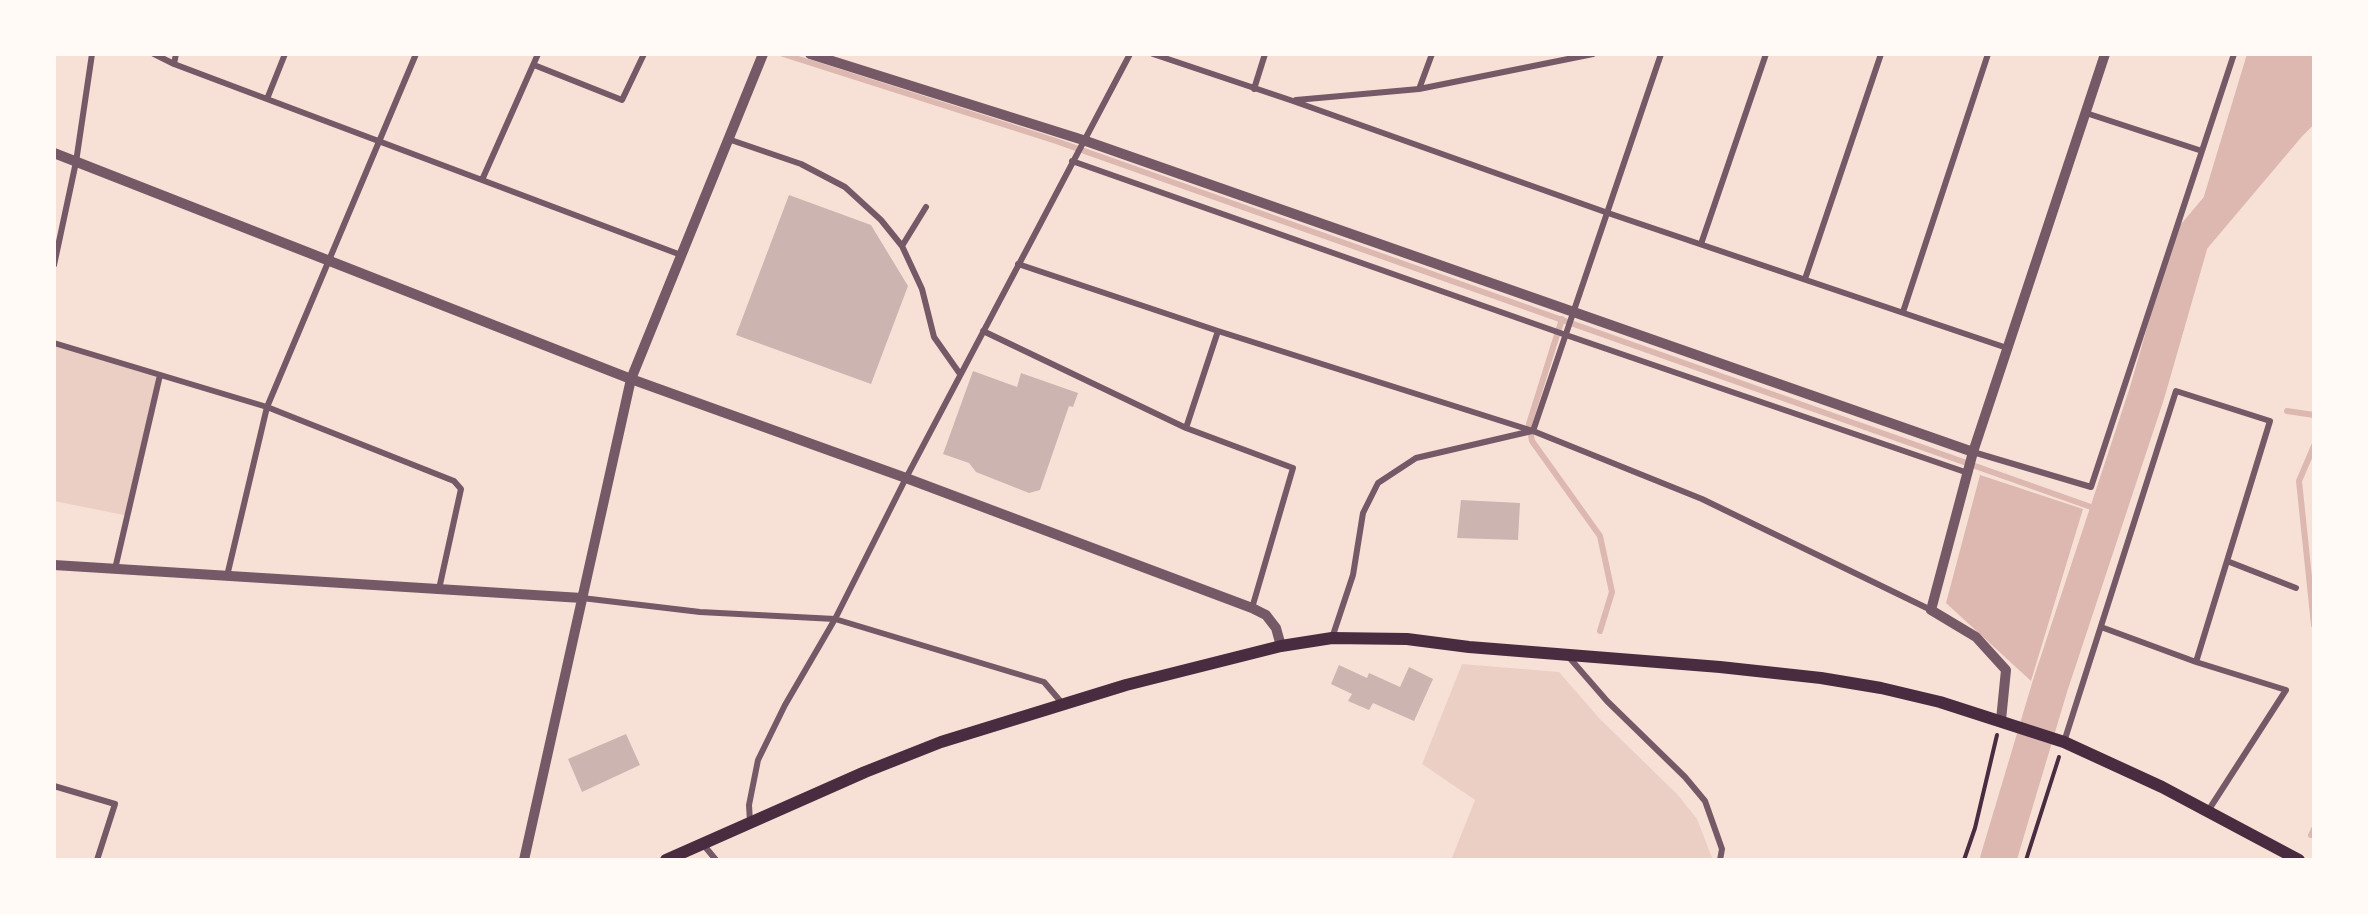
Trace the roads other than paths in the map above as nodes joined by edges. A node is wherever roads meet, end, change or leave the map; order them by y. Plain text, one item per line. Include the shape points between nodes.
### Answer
1 (92, 54) edge
2 (154, 54) edge
3 (176, 54) edge
4 (285, 54) edge
5 (416, 54) edge
6 (538, 54) edge
7 (644, 54) edge
8 (763, 54) edge
9 (810, 54) edge
10 (1130, 54) edge
11 (1153, 54) edge
12 (1265, 54) edge
13 (1432, 54) edge
14 (1593, 54) edge
15 (1661, 54) edge
16 (1766, 54) edge
17 (1881, 54) edge
18 (1988, 54) edge
19 (2106, 54) edge
20 (2234, 54) edge
21 (1579, 55) edge
22 (174, 64) junction
23 (534, 65) junction
24 (1254, 89) junction
25 (1419, 89) junction
26 (267, 99) junction
27 (1293, 101) junction
28 (2086, 113) junction
29 (728, 139) junction
30 (1083, 140) junction
31 (378, 141) junction
32 (2202, 151) junction
33 (54, 153) edge
34 (1072, 161) junction
35 (76, 162) junction
36 (482, 180) junction
37 (926, 207) dead end
38 (1608, 213) junction
39 (1701, 244) junction
40 (902, 246) junction
41 (681, 255) junction
42 (329, 261) junction
43 (1018, 264) junction
44 (54, 265) edge
45 (1805, 279) junction
46 (1574, 311) junction
47 (1903, 312) junction
48 (984, 331) junction
49 (1218, 331) junction
50 (1566, 335) junction
51 (54, 344) edge
52 (2007, 348) junction
53 (960, 374) junction
54 (160, 375) junction
55 (631, 379) junction
56 (267, 407) junction
57 (1186, 428) junction
58 (1533, 431) junction
59 (1973, 452) junction
60 (1968, 473) junction
61 (906, 478) junction
62 (2227, 561) junction
63 (54, 565) edge
64 (115, 569) junction
65 (227, 576) junction
66 (2296, 588) dead end
67 (439, 589) junction
68 (582, 598) junction
69 (1252, 608) junction
70 (1931, 610) junction
71 (835, 620) junction
72 (2101, 627) junction
73 (1332, 638) junction
74 (1281, 646) junction
75 (1566, 655) junction
76 (2196, 662) junction
77 (1062, 703) junction
78 (2001, 720) junction
79 (2064, 742) junction
80 (54, 786) edge
81 (2208, 811) junction
82 (750, 822) junction
83 (702, 843) junction
84 (97, 860) edge
85 (524, 860) edge
86 (666, 860) edge
87 (716, 860) edge
88 (1720, 860) edge
89 (2299, 860) edge

1 - 35 street
2 - 22 street
3 - 22 street
4 - 26 street
5 - 31 street
6 - 23 street
7 - 23 street via 622,100
8 - 29 street
9 - 30 street
10 - 30 street
11 - 24 street
12 - 24 street
13 - 25 street
14 - 21 street
15 - 38 street
16 - 39 street
17 - 45 street
18 - 47 street
19 - 28 street
20 - 32 street
21 - 25 street
22 - 26 street
23 - 36 street
24 - 27 street
25 - 27 street
26 - 31 street
27 - 38 street
28 - 32 street
28 - 52 street
29 - 40 street via 801,164 845,187
29 - 41 street
30 - 34 street
30 - 46 street
31 - 36 street
31 - 42 street
32 - 59 street via 2091,487
33 - 35 street
34 - 43 street
34 - 50 street
35 - 42 street
35 - 44 street
36 - 41 street
37 - 40 street
38 - 39 street
38 - 46 street
39 - 45 street
40 - 53 street via 922,289 934,337
41 - 55 street
42 - 55 street
42 - 56 street
43 - 48 street
43 - 49 street
45 - 47 street
46 - 50 street
46 - 59 street
47 - 52 street
48 - 53 street
48 - 57 street
49 - 57 street
49 - 58 street
50 - 58 street
50 - 60 street
51 - 54 street
52 - 59 street
53 - 61 street
54 - 56 street
54 - 64 street
55 - 61 street
55 - 68 street
56 - 65 street
56 - 67 street via 454,481 461,489
57 - 69 street via 1293,468
58 - 70 street via 1702,499
58 - 73 street via 1416,458 1378,483 1363,513 1353,575
59 - 60 street
60 - 70 street
61 - 69 street
61 - 71 street
62 - 66 street
62 - 72 street via 2270,421 2176,391
62 - 76 street
63 - 64 street
64 - 65 street
65 - 67 street
67 - 68 street
68 - 71 street via 700,612
68 - 85 street
69 - 74 street via 1271,621
70 - 78 street via 1976,637 2006,670
71 - 77 street via 1044,682
71 - 82 street via 758,760 749,805
72 - 76 street
72 - 79 street
73 - 74 main road
73 - 75 main road via 1407,639
74 - 77 main road
75 - 78 main road via 1821,678 1881,688
75 - 88 street via 1705,801 1722,849
76 - 81 street via 2286,690
77 - 82 main road via 941,742
78 - 79 main road
79 - 81 main road
80 - 84 street via 116,804
81 - 89 main road
82 - 83 main road
83 - 86 main road
83 - 87 street

